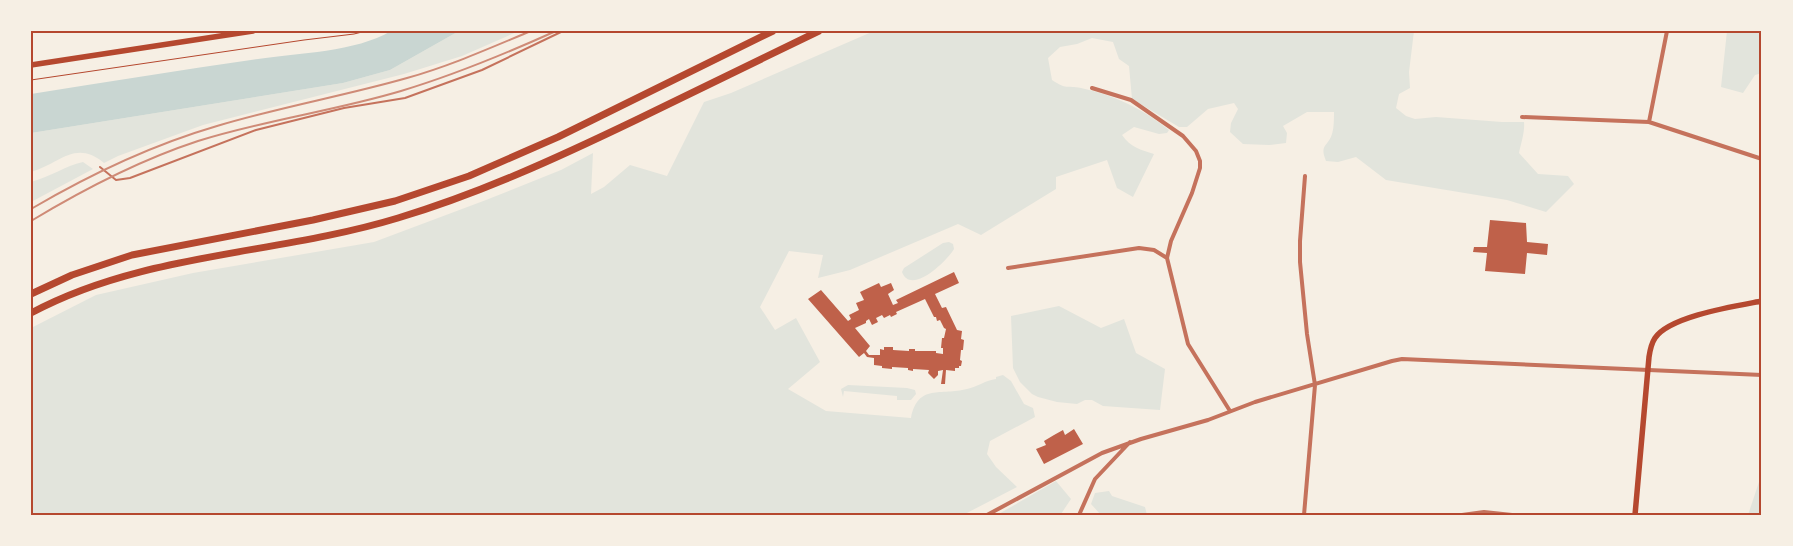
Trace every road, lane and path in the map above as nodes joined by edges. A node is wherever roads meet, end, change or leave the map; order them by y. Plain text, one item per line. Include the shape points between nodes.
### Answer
1 (253, 31) edge
2 (366, 31) edge
3 (563, 31) edge
4 (773, 31) edge
5 (819, 31) edge
6 (1667, 31) edge
7 (31, 65) edge
8 (31, 80) edge
9 (1092, 88) dead end
10 (1522, 118) dead end
11 (1648, 122) junction
12 (1762, 159) edge
13 (100, 168) dead end
14 (1305, 176) dead end
15 (1167, 258) junction
16 (1008, 268) dead end
17 (31, 294) edge
18 (1762, 301) edge
19 (31, 314) edge
20 (1648, 369) junction
21 (1762, 374) edge
22 (1315, 385) junction
23 (1230, 411) junction
24 (1130, 442) junction
25 (987, 515) edge
26 (1079, 515) edge
27 (1304, 515) edge
28 (1462, 515) edge
29 (1512, 515) edge
30 (1635, 515) edge

1 - 7 main road
2 - 8 path
3 - 13 lane via 482,70 405,98 344,108 256,130 130,178 116,180
4 - 17 highway via 558,137 469,176 386,203 132,255 72,275
5 - 19 highway via 572,151 457,199 334,235 136,272 71,293
6 - 11 street
9 - 15 street via 1131,100 1183,136 1196,151 1200,168
10 - 11 street
11 - 12 street
14 - 22 street via 1300,262
15 - 16 street via 1154,250 1139,248
15 - 23 street via 1188,344
18 - 20 main road via 1700,314 1667,328 1655,337 1650,348
20 - 21 street
20 - 22 street via 1402,359
20 - 30 main road
22 - 23 street
22 - 27 street
23 - 24 street
24 - 25 street via 1102,453
24 - 26 street via 1095,480
28 - 29 street via 1484,512

